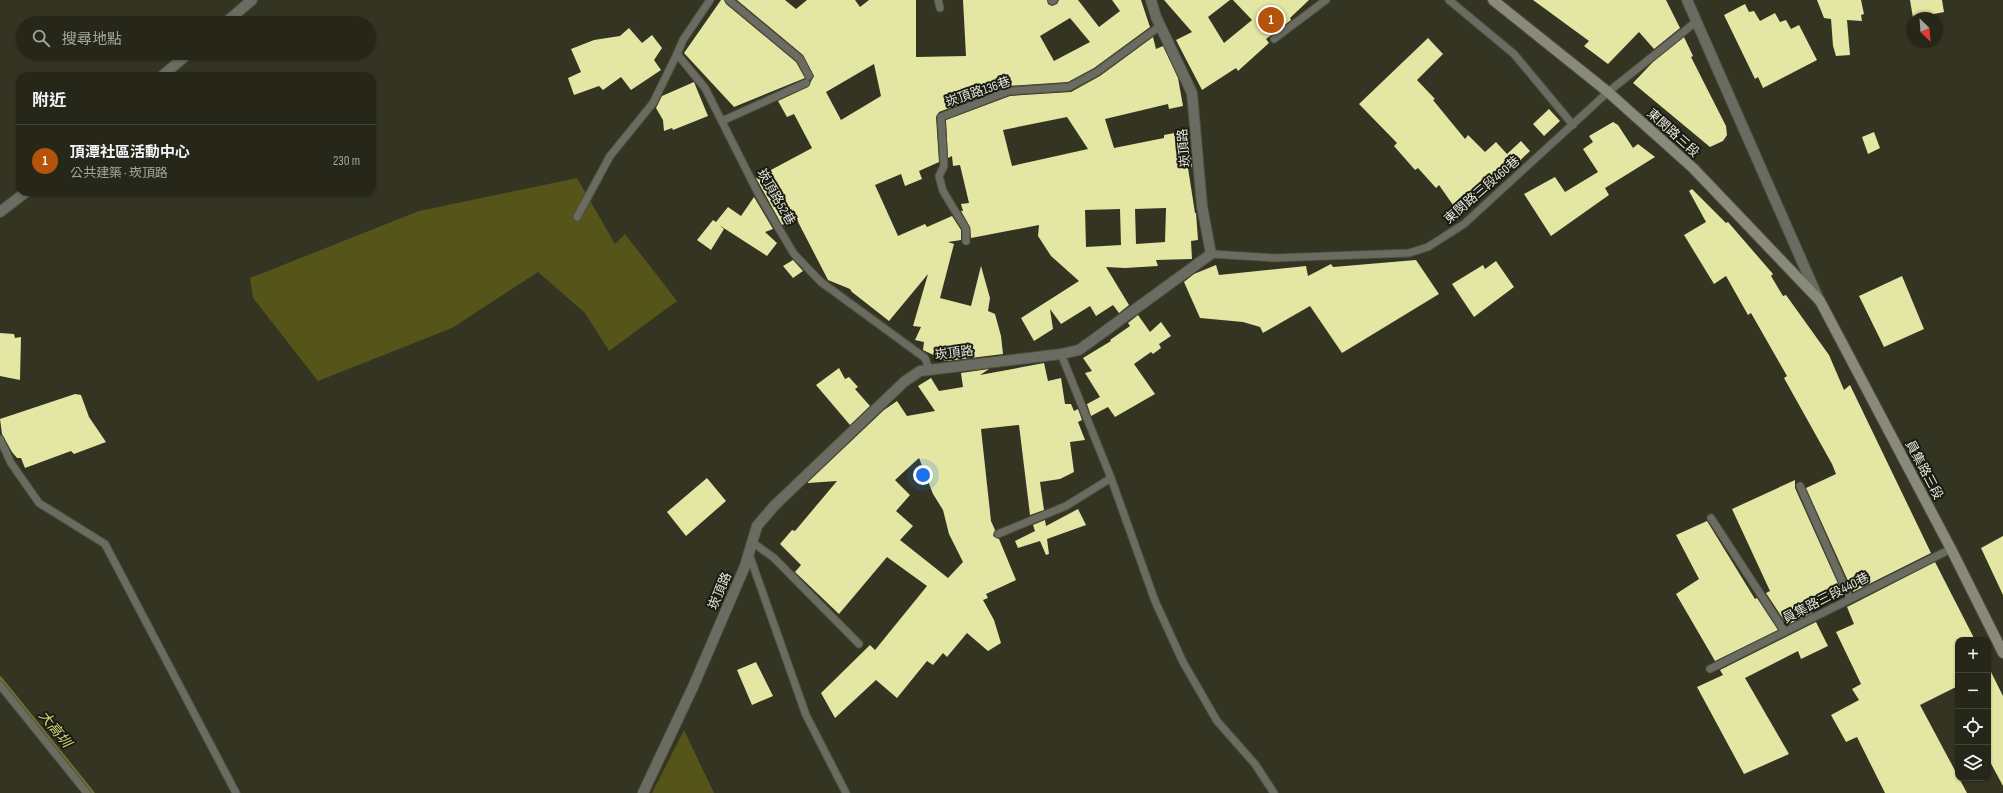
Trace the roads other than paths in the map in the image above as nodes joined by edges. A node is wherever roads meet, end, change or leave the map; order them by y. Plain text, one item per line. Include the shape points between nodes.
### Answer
1 (252, 0) edge
2 (710, 0) edge
3 (729, 0) edge
4 (938, 0) edge
5 (1151, 0) edge
6 (1326, 0) edge
7 (1449, 0) edge
8 (1493, 0) edge
9 (1687, 0) edge
10 (940, 8) dead end
11 (233, 16) edge
12 (1697, 21) junction
13 (1160, 26) junction
14 (1274, 39) dead end
15 (677, 54) junction
16 (181, 60) edge
17 (167, 72) edge
18 (1608, 92) junction
19 (722, 121) junction
20 (1573, 125) junction
21 (21, 196) edge
22 (0, 212) edge
23 (577, 217) dead end
24 (966, 241) dead end
25 (1211, 254) junction
26 (1820, 301) junction
27 (1060, 354) junction
28 (929, 369) junction
29 (0, 439) edge
30 (1111, 478) junction
31 (1800, 486) dead end
32 (1711, 518) dead end
33 (998, 534) dead end
34 (752, 542) junction
35 (1952, 549) junction
36 (749, 554) junction
37 (1850, 599) junction
38 (1784, 632) junction
39 (859, 644) dead end
40 (2003, 653) edge
41 (1710, 669) dead end
42 (0, 685) edge
43 (87, 793) edge
44 (236, 793) edge
45 (644, 793) edge
46 (846, 793) edge
47 (1274, 793) edge

1 - 11 street
2 - 15 lane via 682,40
3 - 19 lane via 800,59 807,80
4 - 10 lane
5 - 13 street, 崁頂路
6 - 14 lane
7 - 20 lane via 1514,54
8 - 18 main road, 東閔路三段
9 - 12 street
12 - 18 lane, 東閔路三段460巷
12 - 26 street
13 - 24 lane, 崁頂路136巷 via 1097,72 1069,87 1009,91 941,117 944,166 939,176 943,191 966,229
13 - 25 street, 崁頂路 via 1192,92 1202,206
15 - 19 lane, 崁頂路52巷 via 705,88
15 - 23 lane via 653,104 610,156
16 - 17 street
18 - 20 lane, 東閔路三段460巷
18 - 26 main road, 東閔路三段 via 1693,168
19 - 28 lane, 崁頂路52巷 via 758,195 794,254 821,282 925,358
20 - 25 lane, 東閔路三段460巷 via 1464,224 1428,247 1409,253 1275,258
21 - 22 street
25 - 27 street, 崁頂路 via 1079,350
26 - 35 main road, 員集路三段
27 - 28 street, 崁頂路
27 - 30 lane
28 - 34 street, 崁頂路 via 920,371 904,382 774,506 757,526
29 - 44 lane via 11,463 39,503 105,544
30 - 33 lane via 1066,506
30 - 47 lane via 1155,601 1183,662 1217,721 1254,764
31 - 37 lane
32 - 38 lane
34 - 36 street, 崁頂路
34 - 39 lane via 774,558
35 - 37 lane, 員集路三段440巷
35 - 40 main road, 員集路三段
36 - 45 street, 崁頂路 via 693,687
36 - 46 lane via 806,715
37 - 38 lane, 員集路三段440巷
38 - 41 lane, 員集路三段440巷
42 - 43 lane

